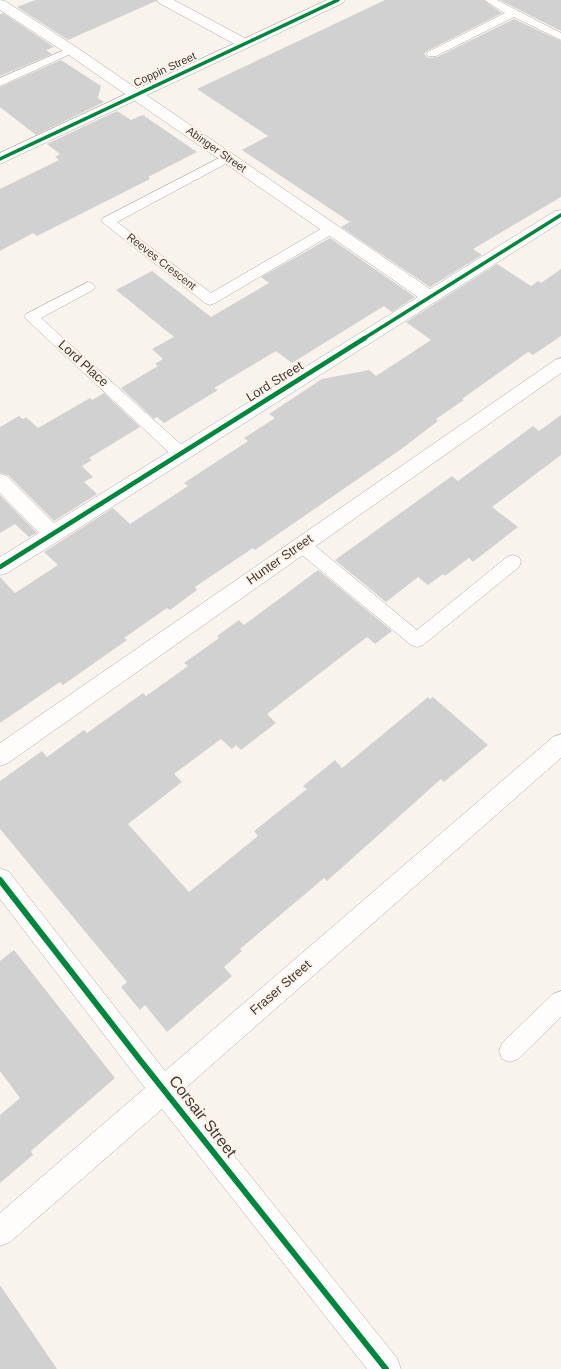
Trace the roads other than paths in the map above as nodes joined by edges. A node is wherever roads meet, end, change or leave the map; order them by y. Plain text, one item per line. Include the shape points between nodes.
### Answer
1 (164, 0) edge
2 (338, 0) edge
3 (489, 0) edge
4 (2, 7) edge
5 (513, 12) junction
6 (561, 37) edge
7 (245, 44) junction
8 (71, 50) junction
9 (432, 54) dead end
10 (0, 82) edge
11 (136, 95) junction
12 (227, 158) junction
13 (0, 159) edge
14 (561, 215) edge
15 (331, 229) junction
16 (88, 287) dead end
17 (430, 297) junction
18 (561, 364) edge
19 (181, 454) junction
20 (0, 481) edge
21 (53, 534) junction
22 (302, 545) junction
23 (513, 562) dead end
24 (0, 568) edge
25 (561, 744) edge
26 (0, 756) edge
27 (0, 880) edge
28 (561, 1002) edge
29 (510, 1051) dead end
30 (164, 1089) junction
31 (0, 1232) edge
32 (386, 1369) edge

1 - 7 street
2 - 7 street, Coppin Street
3 - 5 lane
4 - 8 street, Abinger Street
5 - 6 lane
5 - 9 lane
7 - 11 street, Coppin Street
8 - 10 lane
8 - 11 street, Abinger Street
11 - 12 street, Abinger Street
11 - 13 street, Coppin Street
12 - 15 street, Abinger Street
12 - 15 lane, Reeves Crescent via 108,221 210,300
14 - 17 street, Lord Street
15 - 17 street, Abinger Street
16 - 19 lane, Lord Place via 31,317
17 - 19 street, Lord Street
18 - 22 street, Hunter Street
19 - 21 street, Lord Street
20 - 21 street
21 - 24 street, Lord Street
22 - 23 lane via 417,640
22 - 26 street, Hunter Street
25 - 30 street, Fraser Street
27 - 30 street, Corsair Street
28 - 29 lane
30 - 31 street, Fraser Street
30 - 32 street, Corsair Street

